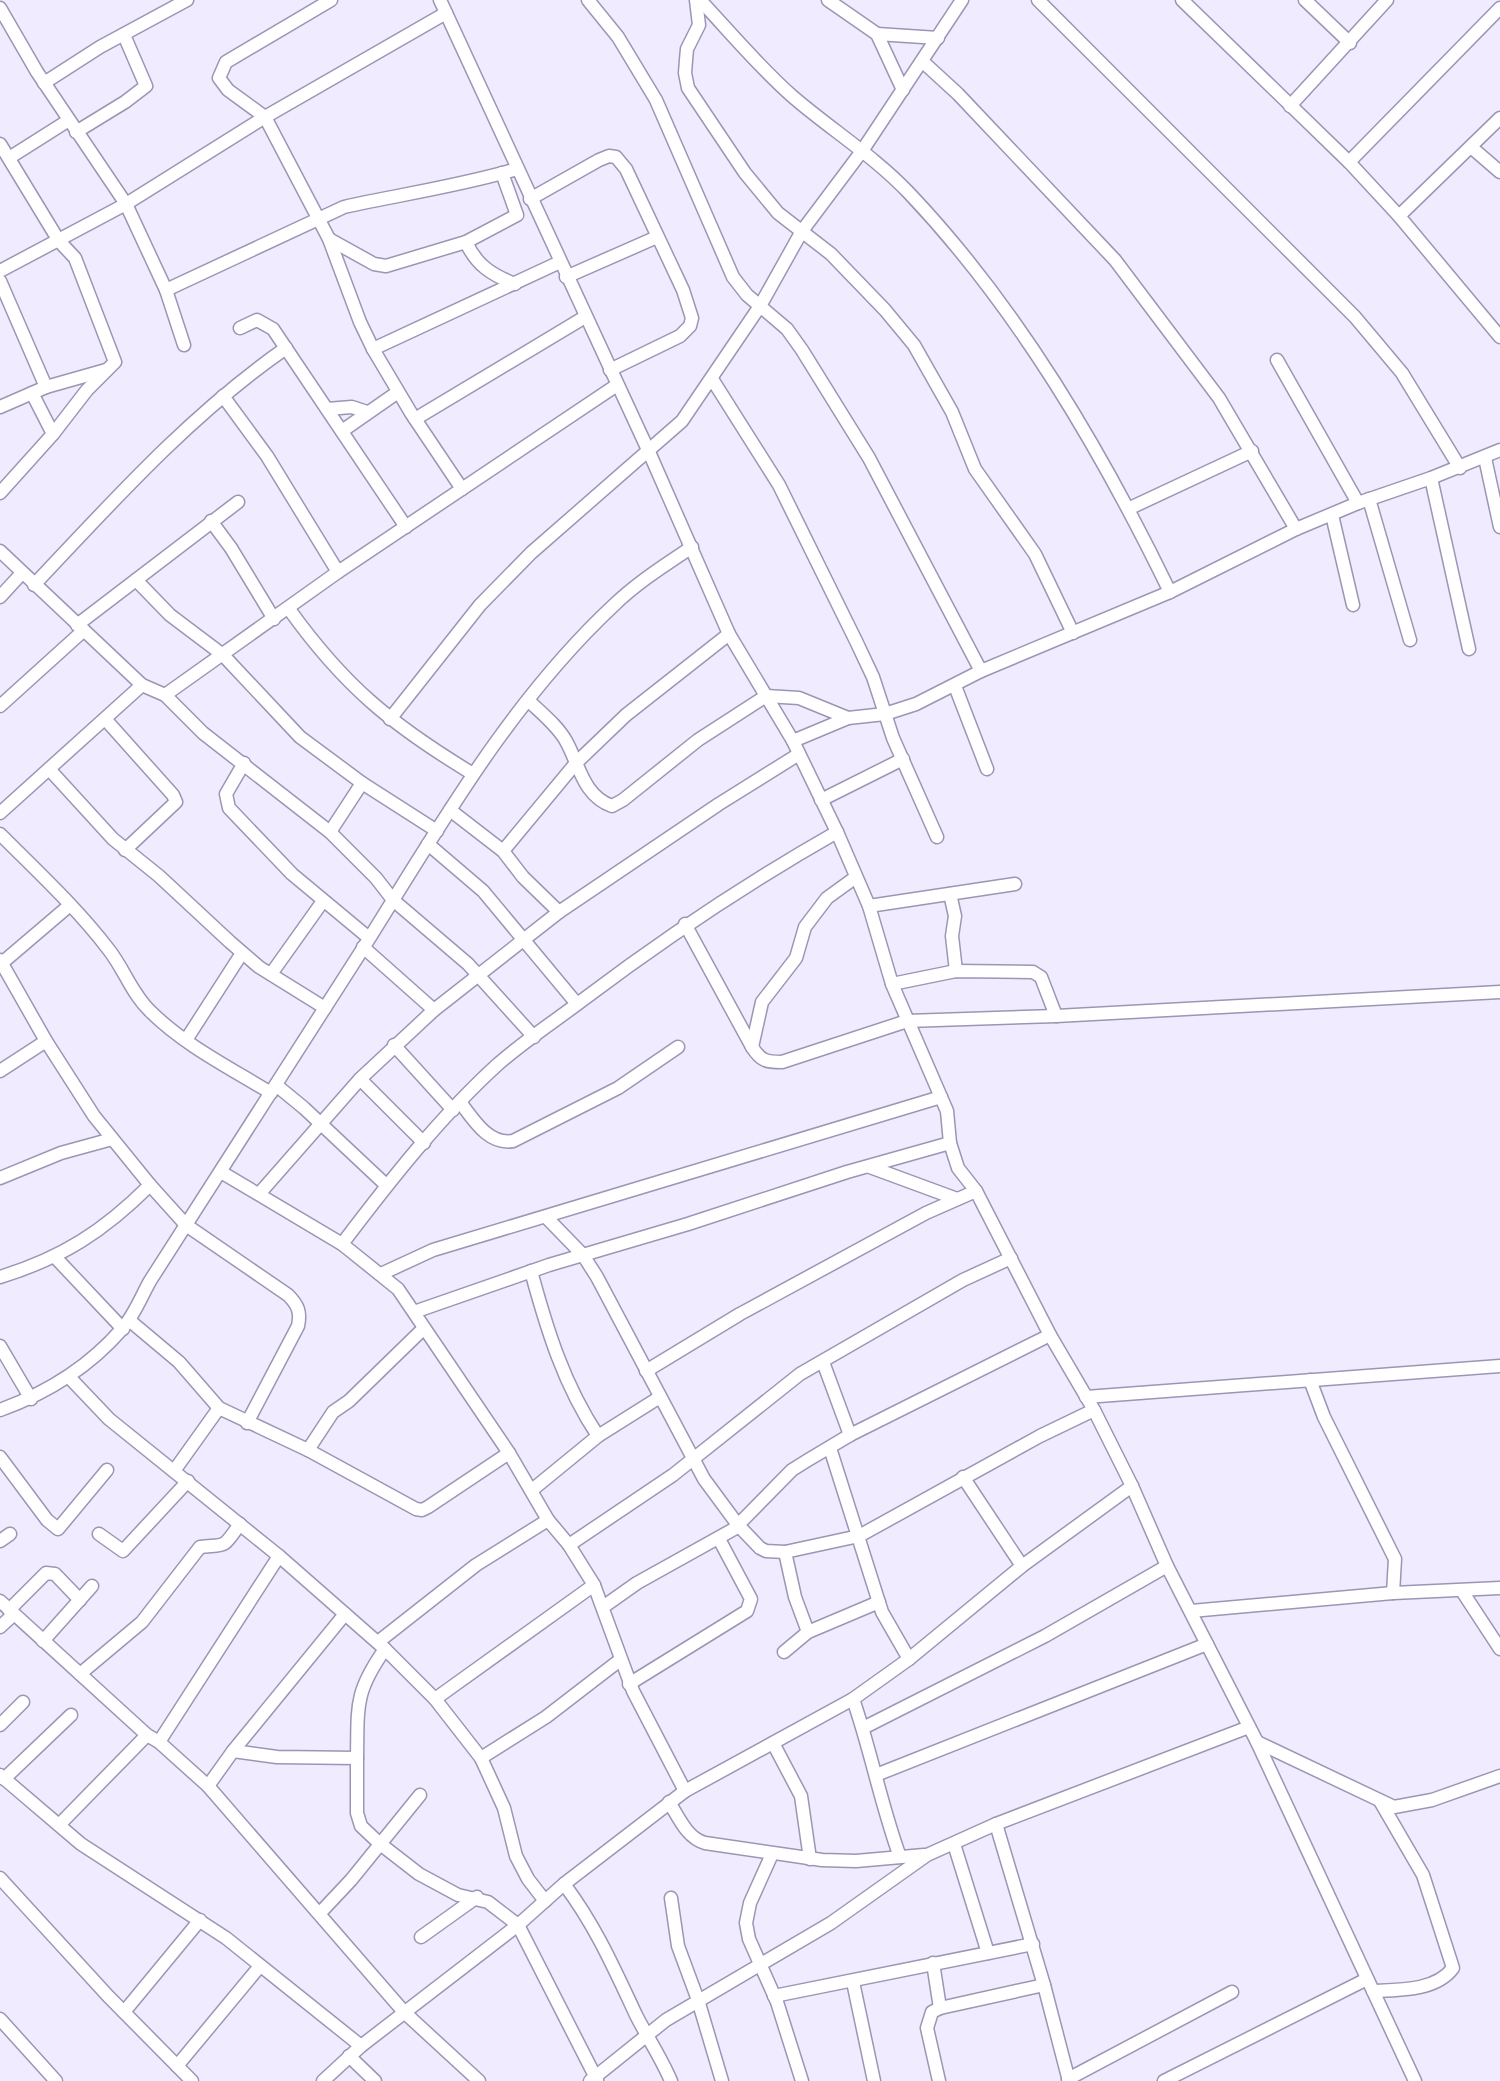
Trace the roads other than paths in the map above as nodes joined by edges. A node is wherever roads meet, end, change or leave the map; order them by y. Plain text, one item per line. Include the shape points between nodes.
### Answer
1 (187, 0) edge
2 (331, 0) edge
3 (440, 0) edge
4 (588, 0) edge
5 (698, 0) edge
6 (828, 0) edge
7 (1038, 0) edge
8 (1182, 0) edge
9 (1305, 0) edge
10 (1368, 0) edge
11 (1387, 0) edge
12 (958, 1) edge
13 (0, 8) edge
14 (1500, 8) edge
15 (1377, 10) junction
16 (446, 13) junction
17 (877, 34) junction
18 (124, 35) junction
19 (938, 38) junction
20 (1350, 43) junction
21 (922, 61) junction
22 (44, 83) junction
23 (903, 90) junction
24 (1290, 106) junction
25 (265, 117) junction
26 (1500, 118) edge
27 (72, 126) junction
28 (0, 144) edge
29 (1471, 147) junction
30 (862, 151) junction
31 (9, 158) junction
32 (1349, 162) junction
33 (517, 169) junction
34 (1500, 172) edge
35 (502, 173) junction
36 (530, 199) junction
37 (126, 204) junction
38 (1399, 216) junction
39 (318, 219) junction
40 (79, 230) junction
41 (802, 231) junction
42 (657, 237) junction
43 (329, 239) junction
44 (59, 241) junction
45 (466, 242) junction
46 (75, 258) junction
47 (560, 262) junction
48 (0, 271) edge
49 (566, 277) junction
50 (0, 281) edge
51 (515, 284) junction
52 (166, 290) junction
53 (760, 306) junction
54 (585, 317) junction
55 (240, 328) dead end
56 (1500, 337) edge
57 (184, 345) dead end
58 (286, 348) junction
59 (373, 349) junction
60 (1277, 360) dead end
61 (107, 370) junction
62 (610, 370) junction
63 (712, 379) junction
64 (617, 385) junction
65 (46, 387) junction
66 (398, 392) junction
67 (32, 393) junction
68 (223, 396) junction
69 (0, 407) edge
70 (327, 409) junction
71 (367, 412) junction
72 (415, 419) junction
73 (342, 431) junction
74 (53, 434) junction
75 (1500, 450) edge
76 (1252, 451) junction
77 (649, 452) junction
78 (1485, 458) junction
79 (1460, 468) junction
80 (1431, 478) junction
81 (462, 489) junction
82 (0, 493) edge
83 (1363, 501) junction
84 (238, 502) dead end
85 (1130, 508) junction
86 (1332, 515) junction
87 (211, 521) junction
88 (406, 527) junction
89 (1500, 527) edge
90 (1296, 529) junction
91 (692, 547) junction
92 (0, 551) edge
93 (338, 572) junction
94 (22, 573) junction
95 (136, 580) junction
96 (34, 585) junction
97 (1170, 592) junction
98 (0, 597) edge
99 (1353, 605) dead end
100 (289, 609) junction
101 (274, 619) junction
102 (80, 628) junction
103 (1073, 633) junction
104 (729, 634) junction
105 (1410, 640) dead end
106 (1469, 649) dead end
107 (223, 655) junction
108 (981, 671) junction
109 (142, 685) junction
110 (955, 686) junction
111 (165, 695) junction
112 (766, 696) junction
113 (528, 700) junction
114 (0, 706) edge
115 (885, 714) junction
116 (848, 718) junction
117 (390, 719) junction
118 (106, 720) junction
119 (793, 741) junction
120 (799, 754) junction
121 (903, 759) junction
122 (244, 763) junction
123 (576, 763) junction
124 (49, 769) junction
125 (987, 769) dead end
126 (473, 774) junction
127 (362, 783) junction
128 (821, 800) junction
129 (450, 810) junction
130 (0, 813) edge
131 (437, 831) junction
132 (330, 832) junction
133 (837, 832) junction
134 (0, 834) edge
135 (937, 837) dead end
136 (428, 844) junction
137 (125, 850) junction
138 (503, 851) junction
139 (856, 877) junction
140 (1015, 884) dead end
141 (950, 894) junction
142 (393, 900) junction
143 (323, 901) junction
144 (70, 905) junction
145 (869, 906) junction
146 (559, 912) junction
147 (685, 924) junction
148 (524, 937) junction
149 (366, 943) junction
150 (242, 953) junction
151 (1, 962) edge
152 (956, 971) junction
153 (271, 974) junction
154 (479, 976) junction
155 (892, 984) junction
156 (1500, 992) edge
157 (577, 1004) junction
158 (325, 1008) junction
159 (434, 1010) junction
160 (1056, 1016) junction
161 (907, 1021) junction
162 (534, 1037) junction
163 (186, 1040) junction
164 (46, 1041) junction
165 (394, 1045) junction
166 (678, 1047) dead end
167 (752, 1047) junction
168 (0, 1071) edge
169 (360, 1079) junction
170 (274, 1089) junction
171 (941, 1097) junction
172 (457, 1106) junction
173 (320, 1122) junction
174 (112, 1139) junction
175 (424, 1143) junction
176 (950, 1143) junction
177 (870, 1167) junction
178 (221, 1172) junction
179 (0, 1178) edge
180 (150, 1185) junction
181 (386, 1185) junction
182 (976, 1191) junction
183 (259, 1194) junction
184 (957, 1199) junction
185 (546, 1217) junction
186 (186, 1225) junction
187 (342, 1244) junction
188 (583, 1255) junction
189 (55, 1257) junction
190 (1011, 1258) junction
191 (531, 1271) junction
192 (381, 1274) junction
193 (0, 1277) edge
194 (414, 1312) junction
195 (126, 1325) junction
196 (423, 1329) junction
197 (1050, 1335) junction
198 (0, 1346) edge
199 (823, 1362) junction
200 (1500, 1366) edge
201 (646, 1371) junction
202 (69, 1377) junction
203 (1310, 1380) junction
204 (660, 1397) junction
205 (1086, 1397) junction
206 (31, 1399) junction
207 (219, 1408) junction
208 (0, 1410) edge
209 (1094, 1410) junction
210 (247, 1423) junction
211 (850, 1435) junction
212 (598, 1436) junction
213 (830, 1448) junction
214 (308, 1450) junction
215 (509, 1453) junction
216 (0, 1457) edge
217 (693, 1460) junction
218 (107, 1470) dead end
219 (174, 1471) junction
220 (963, 1477) junction
221 (188, 1481) junction
222 (1132, 1486) junction
223 (532, 1490) junction
224 (548, 1520) junction
225 (240, 1524) junction
226 (738, 1525) junction
227 (99, 1534) dead end
228 (859, 1536) junction
229 (719, 1539) junction
230 (569, 1545) junction
231 (785, 1552) junction
232 (279, 1556) junction
233 (1022, 1566) junction
234 (1167, 1566) junction
235 (594, 1585) junction
236 (92, 1586) dead end
237 (1500, 1588) edge
238 (1462, 1591) junction
239 (1393, 1593) junction
240 (80, 1600) junction
241 (879, 1602) junction
242 (603, 1607) junction
243 (7, 1609) edge
244 (1191, 1611) junction
245 (345, 1614) junction
246 (0, 1627) edge
247 (808, 1632) junction
248 (43, 1641) junction
249 (1207, 1644) junction
250 (382, 1645) junction
251 (1500, 1649) edge
252 (784, 1652) dead end
253 (909, 1659) junction
254 (620, 1660) junction
255 (80, 1674) junction
256 (629, 1684) junction
257 (435, 1699) junction
258 (853, 1699) junction
259 (23, 1702) dead end
260 (71, 1715) dead end
261 (0, 1725) edge
262 (1249, 1727) junction
263 (863, 1728) junction
264 (153, 1739) junction
265 (1257, 1742) junction
266 (773, 1743) junction
267 (233, 1751) junction
268 (357, 1758) junction
269 (481, 1758) junction
270 (876, 1775) junction
271 (2, 1777) edge
272 (1499, 1777) edge
273 (208, 1786) junction
274 (685, 1791) junction
275 (420, 1795) dead end
276 (1380, 1801) junction
277 (669, 1802) junction
278 (996, 1824) junction
279 (59, 1825) junction
280 (379, 1843) junction
281 (954, 1844) junction
282 (772, 1854) junction
283 (927, 1855) junction
284 (900, 1857) junction
285 (810, 1859) junction
286 (0, 1878) edge
287 (564, 1884) junction
288 (477, 1897) junction
289 (671, 1898) dead end
290 (545, 1901) junction
291 (320, 1913) junction
292 (200, 1920) junction
293 (518, 1925) junction
294 (421, 1937) dead end
295 (1033, 1944) junction
296 (988, 1953) junction
297 (933, 1963) junction
298 (260, 1966) junction
299 (762, 1966) junction
300 (1367, 1979) junction
301 (853, 1982) junction
302 (1044, 1985) junction
303 (1373, 1991) junction
304 (1232, 1992) dead end
305 (774, 1996) junction
306 (698, 2000) junction
307 (940, 2008) junction
308 (124, 2012) junction
309 (404, 2012) junction
310 (0, 2019) edge
311 (648, 2033) junction
312 (361, 2046) junction
313 (349, 2056) junction
314 (177, 2066) junction
315 (594, 2079) edge
316 (1069, 2080) edge
317 (56, 2081) edge
318 (192, 2081) edge
319 (323, 2081) edge
320 (375, 2081) edge
321 (479, 2081) edge
322 (671, 2081) edge
323 (722, 2081) edge
324 (802, 2081) edge
325 (874, 2081) edge
326 (939, 2081) edge
327 (1164, 2081) edge
328 (1415, 2081) edge

1 - 18 street
2 - 25 street via 222,68 219,78 228,90
3 - 16 street
4 - 53 street via 638,67 733,277
5 - 30 street via 788,92
5 - 41 street via 699,25 687,49 688,88 745,173 778,213
6 - 17 street
7 - 79 street via 1355,317 1402,373
8 - 24 street
9 - 20 street
10 - 15 street
11 - 15 street
12 - 19 street
13 - 22 street
14 - 32 street
15 - 20 street
16 - 25 street
16 - 33 street
17 - 19 street
17 - 23 street
18 - 22 street
18 - 27 street via 145,89
19 - 21 street
20 - 24 street
21 - 23 street
21 - 76 street via 1115,260 1211,386
22 - 27 street
23 - 30 street
24 - 32 street
25 - 37 street
25 - 39 street
26 - 29 street
27 - 31 street
27 - 37 street
28 - 31 street
29 - 34 street
29 - 38 street
30 - 41 street
30 - 85 street via 949,239 1028,342
31 - 44 street
32 - 38 street
33 - 35 street
33 - 36 street
35 - 39 street via 371,200
35 - 45 street via 517,215
36 - 42 street via 599,160 616,157
36 - 47 street
37 - 40 street
37 - 52 street
38 - 56 street
39 - 43 street
39 - 52 street
40 - 44 street
40 - 46 street
41 - 53 street
41 - 103 street via 855,278 914,345 952,412 975,469 1035,554
42 - 49 street
42 - 62 street via 683,290 691,323 674,340
43 - 45 street via 386,266
43 - 59 street
44 - 46 street
44 - 48 street
45 - 51 street via 478,263
46 - 61 street via 114,358
47 - 49 street
47 - 51 street
49 - 54 street
50 - 65 street
51 - 59 street
52 - 57 street
53 - 63 street
53 - 108 street via 787,329 869,458
54 - 62 street
54 - 72 street
55 - 58 street via 263,322
58 - 68 street
58 - 70 street
59 - 66 street
60 - 83 street
61 - 65 street
61 - 74 street
62 - 64 street
63 - 77 street via 682,421
63 - 115 street via 779,485 873,677
64 - 77 street
64 - 81 street
65 - 67 street
66 - 71 street
66 - 72 street
67 - 69 street
67 - 74 street
68 - 93 street via 267,456
68 - 96 street
70 - 71 street
70 - 73 street
71 - 73 street
72 - 81 street
73 - 88 street
74 - 82 street
75 - 78 street
76 - 85 street
76 - 90 street
77 - 91 street
77 - 117 street via 531,553 480,605
78 - 79 street
78 - 89 street
79 - 80 street
80 - 83 street
80 - 106 street
81 - 88 street
83 - 86 street
83 - 105 street
84 - 87 street
85 - 97 street
86 - 90 street
86 - 99 street
87 - 95 street
87 - 101 street
88 - 93 street
90 - 97 street
91 - 104 street
91 - 113 street via 615,604
92 - 94 street
93 - 100 street
94 - 96 street
94 - 98 street
95 - 102 street
95 - 107 street via 170,615
96 - 102 street
97 - 103 street
100 - 101 street
100 - 117 street via 329,662
101 - 107 street
102 - 109 street
102 - 114 street
103 - 108 street
104 - 112 street
104 - 123 street via 626,715
107 - 111 street
107 - 127 street via 300,737
108 - 110 street
109 - 111 street
109 - 118 street
110 - 115 street
110 - 125 street
111 - 122 street via 203,733
112 - 116 street via 799,698
112 - 119 street
112 - 123 street via 698,740 615,806 589,787
113 - 123 street via 562,736
113 - 126 street
115 - 116 street
115 - 121 street
116 - 119 street
117 - 126 street
118 - 124 street
118 - 137 street via 176,802
119 - 120 street
120 - 128 street
120 - 146 street
121 - 128 street
121 - 135 street
122 - 132 street
122 - 143 street via 226,794 229,808
123 - 138 street
124 - 130 street
124 - 137 street
126 - 129 street
127 - 131 street
127 - 132 street
128 - 133 street
129 - 131 street
129 - 138 street
131 - 136 street
132 - 142 street
133 - 139 street
133 - 147 street
134 - 144 street
136 - 142 street
136 - 148 street via 483,891
137 - 150 street
138 - 146 street
139 - 145 street
139 - 167 street via 827,898 805,927 796,958 762,1002
140 - 141 street
141 - 145 street
141 - 152 street
142 - 149 street
142 - 154 street
143 - 149 street
143 - 153 street
144 - 151 street
144 - 163 street via 109,950 139,999
145 - 155 street
146 - 148 street
147 - 157 street
147 - 167 street
148 - 154 street
148 - 157 street
149 - 158 street
149 - 159 street
150 - 153 street
150 - 163 street
151 - 164 street
152 - 155 street
152 - 160 street via 1036,973
153 - 158 street
154 - 159 street
154 - 162 street
155 - 161 street
156 - 160 street
157 - 162 street
158 - 170 street
159 - 165 street
160 - 161 street
161 - 167 street via 782,1062 767,1062
161 - 171 street
162 - 172 street
163 - 170 street
164 - 168 street
164 - 174 street
165 - 169 street
165 - 172 street
166 - 172 street via 626,1084 513,1141 490,1136
169 - 173 street
169 - 175 street
170 - 173 street
170 - 178 street
171 - 176 street
171 - 185 street
172 - 175 street
173 - 181 street
173 - 183 street
174 - 179 street
174 - 180 street
175 - 181 street
176 - 177 street
176 - 182 street via 958,1168
177 - 184 street
177 - 188 street
178 - 183 street
178 - 186 street
180 - 186 street
180 - 189 street via 110,1222
181 - 187 street
182 - 184 street
182 - 190 street
183 - 187 street
184 - 201 street via 740,1314
185 - 188 street
185 - 192 street via 433,1250
186 - 195 street
186 - 210 street via 288,1295 300,1312 298,1326
187 - 192 street
188 - 191 street
188 - 201 street
189 - 193 street
189 - 195 street
190 - 197 street
190 - 199 street
191 - 194 street
191 - 212 street via 563,1374
192 - 194 street
194 - 196 street
195 - 202 street
195 - 207 street via 179,1362
196 - 214 street via 333,1412
196 - 215 street
197 - 205 street
197 - 211 street
198 - 206 street
199 - 211 street
199 - 217 street via 783,1385
200 - 203 street
201 - 204 street
202 - 206 street
202 - 219 street via 109,1419
203 - 205 street
203 - 239 street via 1395,1559
204 - 212 street
204 - 217 street
205 - 209 street
206 - 208 street
207 - 210 street
207 - 219 street
209 - 220 street
209 - 222 street
210 - 214 street
211 - 213 street
212 - 223 street
213 - 226 street via 792,1470
213 - 228 street
214 - 215 street via 422,1510
215 - 223 street
216 - 218 street via 58,1529
217 - 226 street
217 - 230 street
219 - 221 street
220 - 228 street
220 - 233 street
221 - 225 street
221 - 227 street via 123,1551
222 - 233 street
222 - 234 street
223 - 224 street
224 - 230 street
224 - 250 street via 476,1565
225 - 232 street
225 - 255 street via 225,1545 200,1547 142,1622
226 - 229 street
226 - 231 street via 760,1548
228 - 231 street
228 - 241 street
229 - 242 street via 646,1577
229 - 256 street via 751,1606
230 - 235 street
231 - 247 street
232 - 245 street
232 - 264 street
233 - 253 street
234 - 244 street
234 - 263 street via 1045,1636
235 - 242 street
235 - 257 street
236 - 240 street
237 - 238 street
238 - 239 street
238 - 251 street
239 - 244 street
240 - 243 street via 55,1574 46,1573
240 - 248 street
241 - 247 street
241 - 253 street
242 - 254 street
243 - 246 street
243 - 248 street
244 - 249 street
245 - 250 street
245 - 267 street
247 - 252 street
248 - 255 street
249 - 262 street
249 - 270 street
250 - 257 street
250 - 268 street via 361,1688
253 - 258 street
254 - 256 street
254 - 269 street
255 - 264 street
256 - 274 street
257 - 269 street
258 - 263 street
258 - 266 street
259 - 261 street
260 - 271 street
262 - 265 street
262 - 278 street
263 - 270 street
264 - 273 street
264 - 279 street
265 - 276 street
265 - 300 street
266 - 274 street
266 - 285 street via 801,1796
267 - 268 street
267 - 273 street
268 - 280 street via 357,1813 361,1826
269 - 290 street via 504,1808 516,1856
270 - 284 street
271 - 279 street
272 - 276 street via 1408,1806
273 - 291 street
274 - 277 street
275 - 280 street
276 - 303 street via 1423,1875 1453,1968 1414,1989
277 - 282 street via 699,1842
277 - 287 street
278 - 281 street
278 - 295 street
279 - 292 street via 109,1864
280 - 288 street via 440,1887
280 - 291 street
281 - 283 street
281 - 296 street
282 - 285 street
282 - 299 street via 746,1923
283 - 284 street
283 - 299 street
284 - 285 street
286 - 308 street
287 - 290 street
287 - 311 street via 593,1925
288 - 293 street
288 - 294 street
289 - 306 street via 678,1946
290 - 293 street
291 - 309 street
292 - 298 street
292 - 308 street
293 - 309 street
293 - 315 street
295 - 296 street
295 - 302 street
296 - 297 street
297 - 301 street
297 - 307 street
298 - 312 street
298 - 314 street
299 - 305 street
299 - 306 street
300 - 303 street
300 - 327 street
301 - 305 street
301 - 325 street
302 - 307 street
302 - 316 street
303 - 328 street
304 - 316 street
305 - 324 street
306 - 311 street
306 - 323 street
307 - 326 street via 928,2018 927,2028
308 - 314 street
309 - 312 street
309 - 321 street
310 - 317 street
311 - 315 street
311 - 322 street
312 - 313 street
313 - 319 street
313 - 320 street
314 - 318 street

